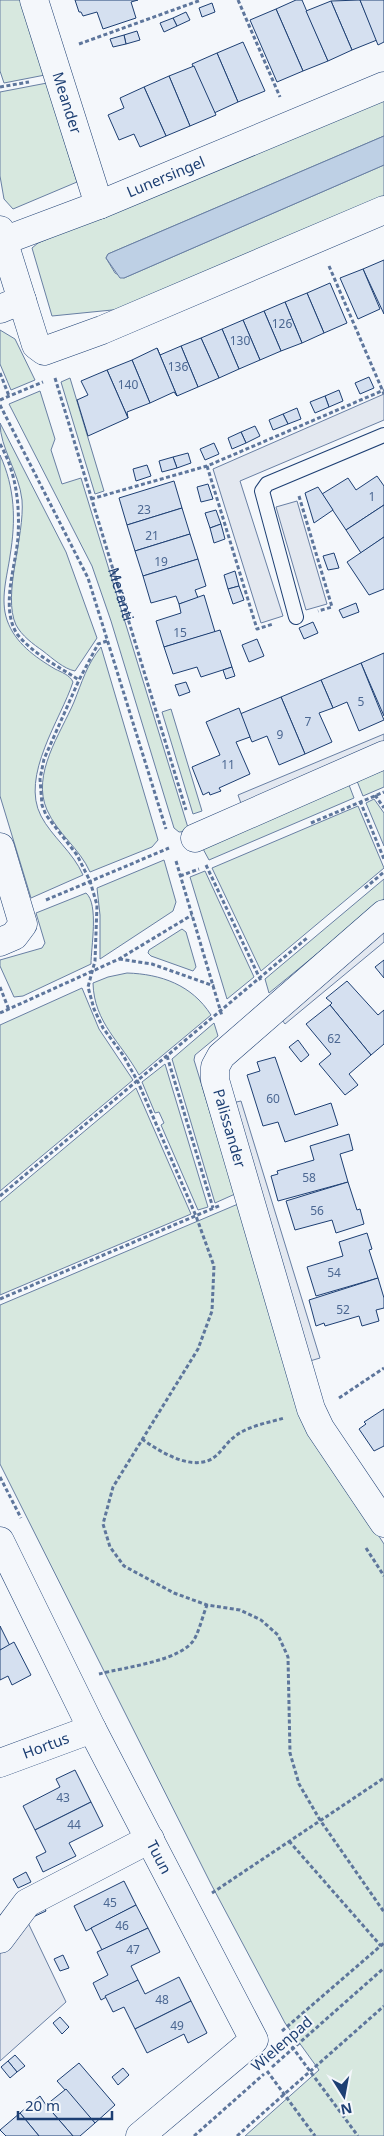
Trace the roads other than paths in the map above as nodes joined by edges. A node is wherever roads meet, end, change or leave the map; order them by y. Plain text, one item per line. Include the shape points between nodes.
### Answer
1 (34, 0) edge
2 (384, 86) edge
3 (99, 205) junction
4 (384, 210) edge
5 (2, 236) edge
6 (11, 305) edge
7 (384, 435) edge
8 (296, 617) dead end
9 (384, 756) edge
10 (183, 843) road end
11 (0, 848) edge
12 (384, 914) edge
13 (0, 942) edge
14 (384, 1523) edge
15 (0, 1541) edge
16 (92, 1729) junction
17 (0, 1763) edge
18 (150, 1839) junction
19 (0, 1939) edge
20 (140, 2136) edge

1 - 3 street, Meander
2 - 3 street, Lunersingel
3 - 5 street, Lunersingel
4 - 6 street, Lunersingel via 102,330 44,351 36,345
5 - 6 street, Lunersingel
7 - 8 lane via 267,484 262,491
9 - 10 street
11 - 13 street via 23,924 14,936
12 - 14 street, Palissander via 221,1056 215,1067 215,1080 311,1409 320,1428
15 - 16 street, Tuun
16 - 17 street, Hortus
16 - 18 street, Tuun
18 - 19 street via 27,1903
18 - 20 street, Tuun via 254,2040

